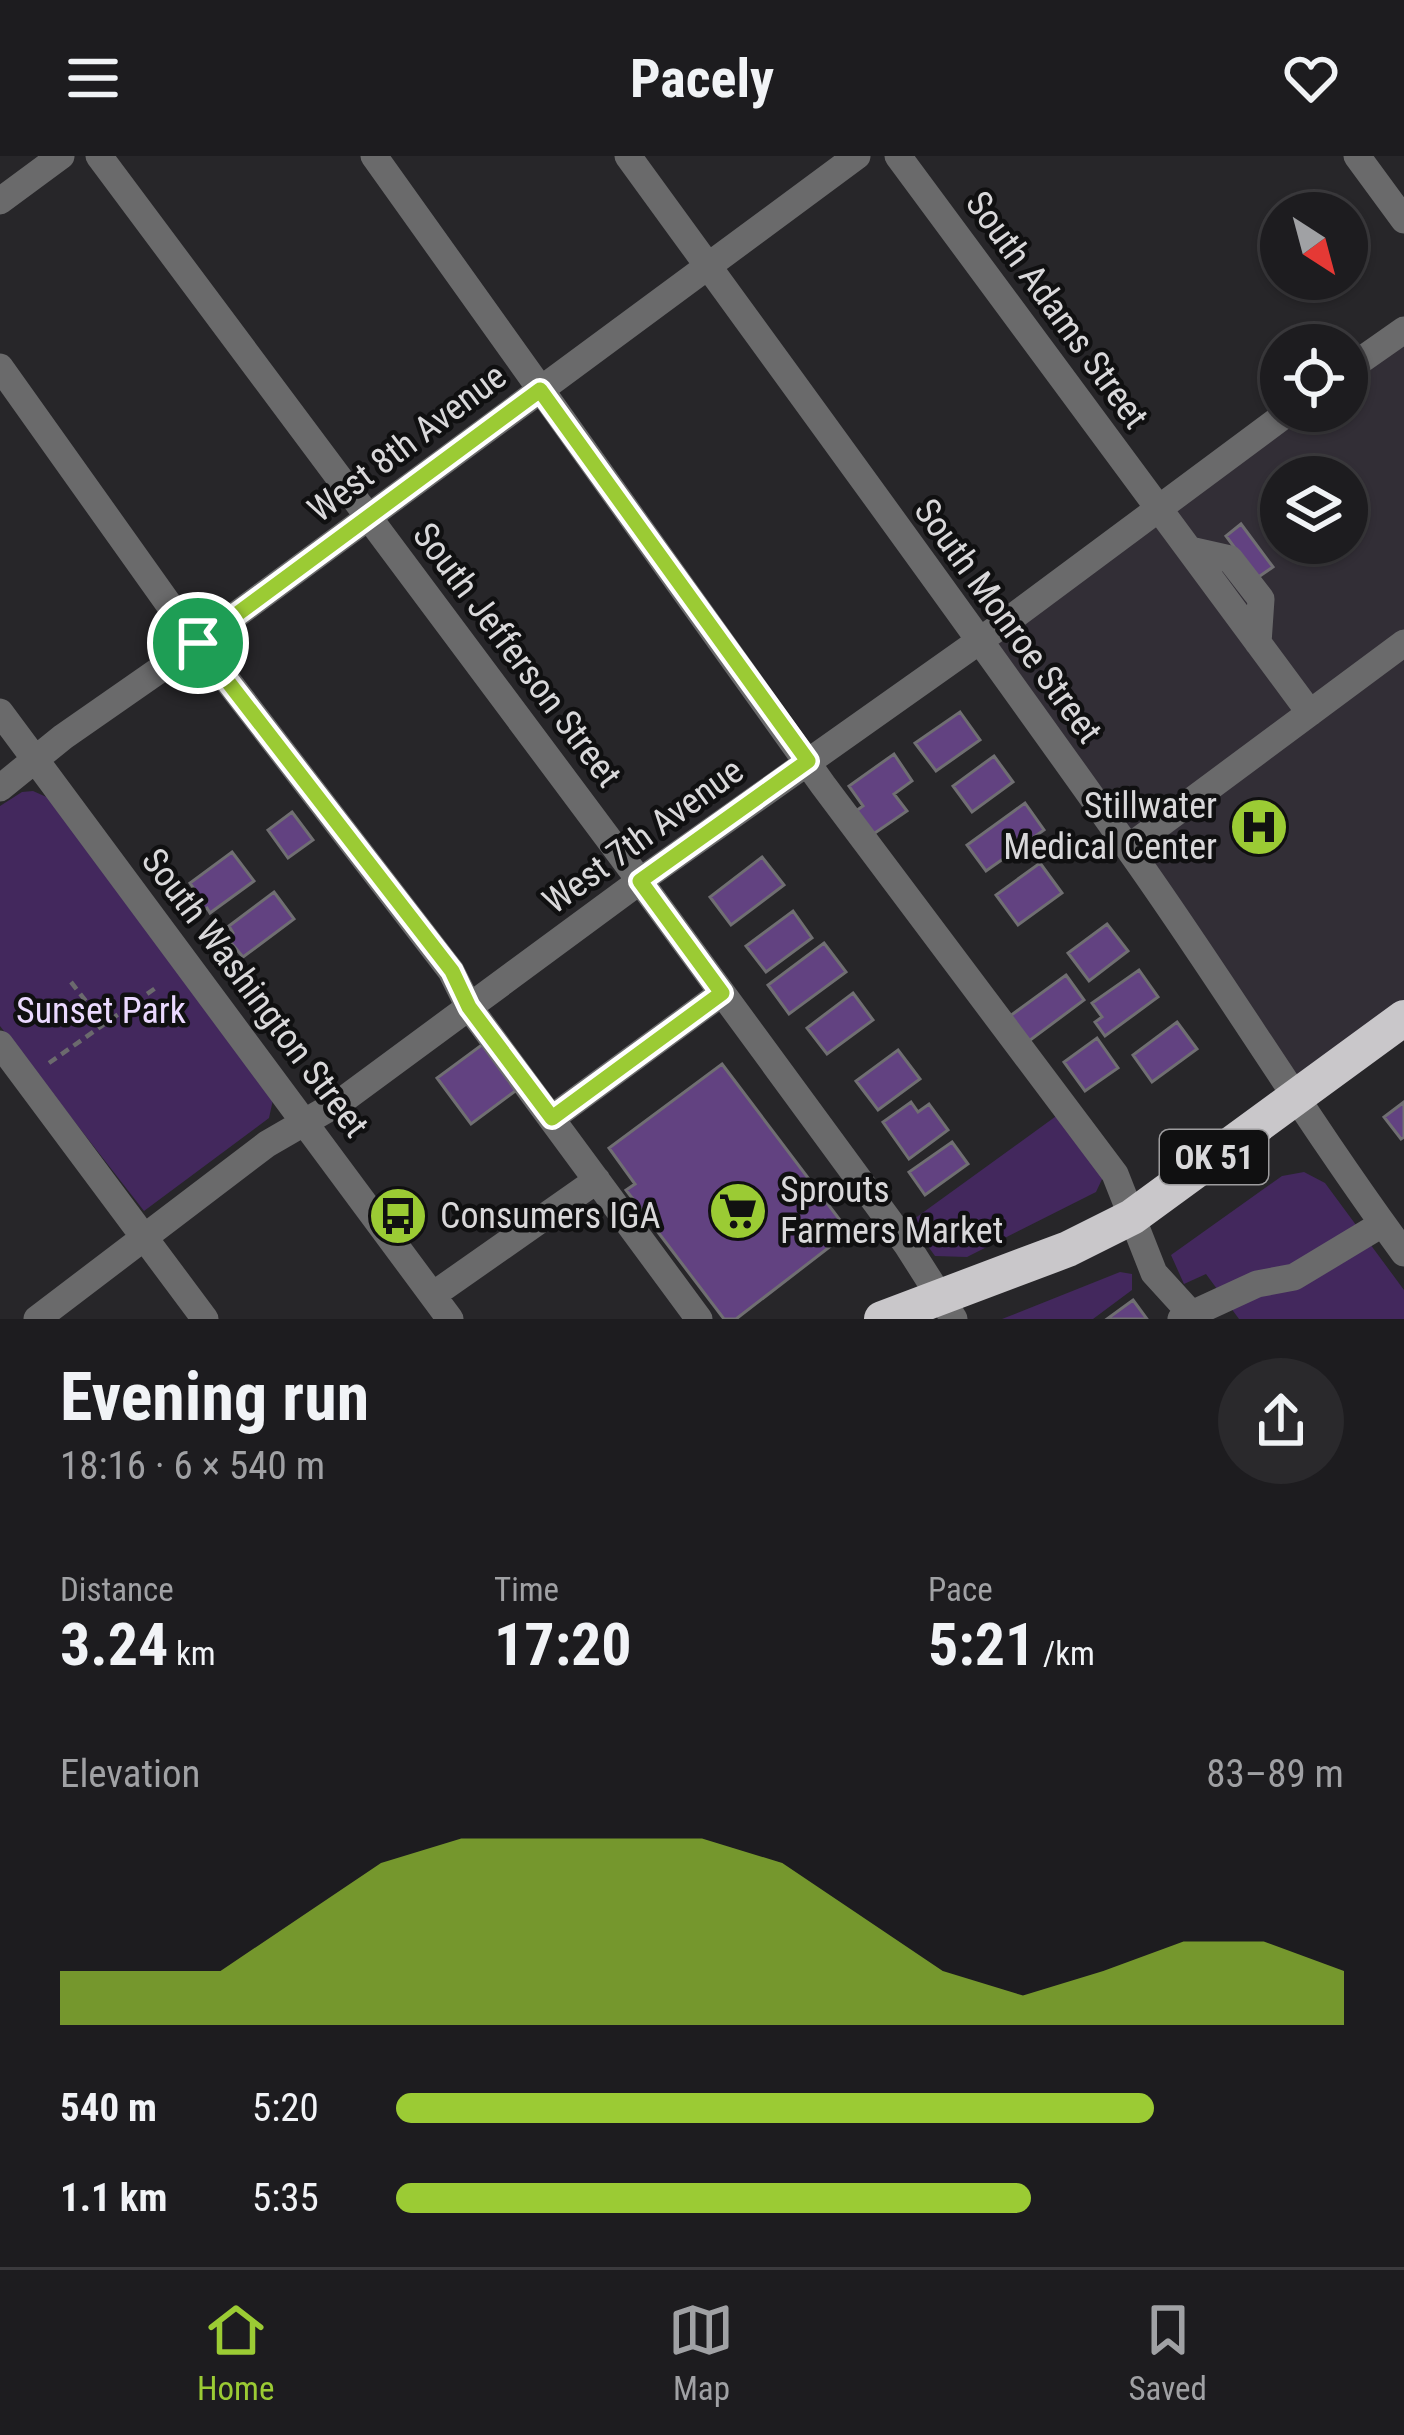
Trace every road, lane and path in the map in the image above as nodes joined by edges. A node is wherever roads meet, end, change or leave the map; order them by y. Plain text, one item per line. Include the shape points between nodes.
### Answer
1 (61, 156) edge
2 (99, 156) edge
3 (374, 156) edge
4 (628, 156) edge
5 (857, 156) edge
6 (898, 156) edge
7 (1357, 156) edge
8 (0, 201) edge
9 (1404, 220) edge
10 (707, 267) junction
11 (1404, 330) edge
12 (1368, 355) edge
13 (0, 367) edge
14 (540, 390) junction
15 (1261, 432) edge
16 (1157, 506) junction
17 (368, 517) junction
18 (979, 641) junction
19 (198, 643) junction
20 (1404, 643) edge
21 (0, 712) edge
22 (1310, 713) junction
23 (37, 761) junction
24 (808, 761) junction
25 (0, 788) edge
26 (1128, 848) junction
27 (640, 881) junction
28 (71, 982) dead end
29 (158, 986) dead end
30 (722, 993) junction
31 (469, 1007) junction
32 (1404, 1018) edge
33 (102, 1022) junction
34 (0, 1044) edge
35 (27, 1079) junction
36 (1296, 1096) junction
37 (552, 1118) junction
38 (307, 1122) junction
39 (597, 1180) junction
40 (1132, 1216) junction
41 (1382, 1223) junction
42 (143, 1238) junction
43 (1404, 1253) edge
44 (433, 1295) junction
45 (949, 1309) edge
46 (1190, 1317) edge
47 (37, 1319) edge
48 (205, 1319) edge
49 (450, 1319) edge
50 (699, 1319) edge
51 (882, 1319) edge

1 - 8 street
2 - 17 street, South Jefferson Street
3 - 14 street
4 - 10 street, South Monroe Street
5 - 10 street, West 8th Avenue
6 - 16 street, South Adams Street
7 - 9 street
10 - 14 street, West 8th Avenue
10 - 18 street, South Monroe Street
11 - 12 street
13 - 19 street
14 - 17 street, West 8th Avenue
14 - 24 street
15 - 16 street, West 7th Avenue
16 - 18 street, West 7th Avenue
16 - 22 street, South Adams Street via 1190,550 1230,559 1261,599 1258,643
17 - 19 street, West 8th Avenue
17 - 27 street, South Jefferson Street
18 - 24 street, West 7th Avenue
18 - 26 street, South Monroe Street
19 - 23 street, West 8th Avenue
19 - 31 street via 452,971
20 - 22 street
21 - 23 street, South Washington Street
22 - 26 street
23 - 25 street, West 8th Avenue
23 - 38 street, South Washington Street
24 - 27 street, West 7th Avenue
24 - 40 street via 1115,1174
26 - 36 street, South Monroe Street
27 - 30 street, South Jefferson Street
27 - 31 street, West 7th Avenue
28 - 33 path
29 - 33 path via 106,1027
30 - 37 street
30 - 45 street, South Jefferson Street
31 - 37 street
31 - 38 street, West 7th Avenue
32 - 36 highway, OK 51
33 - 35 path
34 - 35 street
35 - 42 street
36 - 40 highway, OK 51
36 - 41 street, South Monroe Street
37 - 39 street
38 - 42 street, West 7th Avenue
38 - 44 street, South Washington Street
39 - 44 street
39 - 50 street
40 - 45 highway, OK 51
40 - 46 street via 1154,1273
41 - 43 street, South Monroe Street
41 - 46 street via 1294,1276 1257,1284
42 - 47 street, West 7th Avenue
42 - 48 street
44 - 49 street, South Washington Street
45 - 51 highway, OK 51

